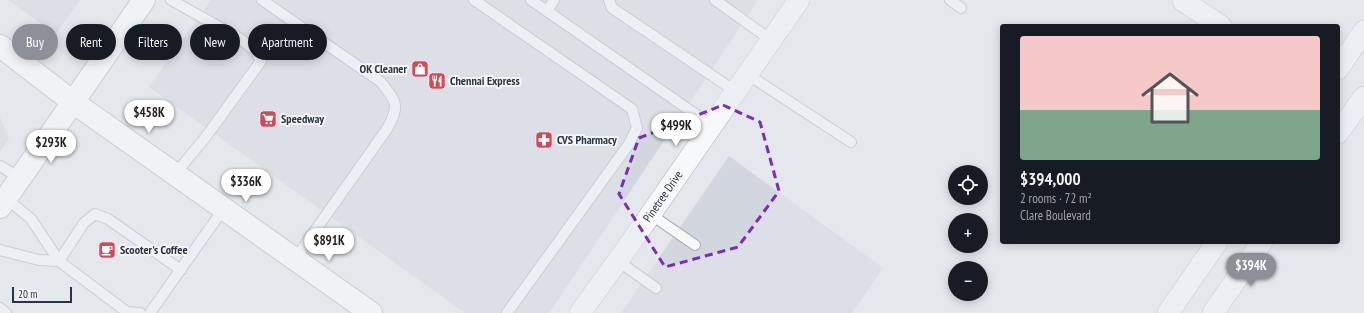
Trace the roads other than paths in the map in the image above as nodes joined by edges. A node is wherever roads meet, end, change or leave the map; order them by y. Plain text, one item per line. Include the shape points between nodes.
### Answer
1 (144, 0) edge
2 (171, 0) edge
3 (262, 0) edge
4 (474, 0) edge
5 (531, 0) edge
6 (554, 0) edge
7 (609, 0) edge
8 (715, 0) edge
9 (799, 0) edge
10 (950, 0) edge
11 (1183, 1) dead end
12 (961, 8) dead end
13 (547, 11) junction
14 (1218, 24) edge
15 (1364, 31) edge
16 (771, 40) junction
17 (0, 46) edge
18 (1340, 66) edge
19 (741, 82) junction
20 (1364, 97) edge
21 (73, 102) junction
22 (1341, 121) edge
23 (711, 126) junction
24 (852, 142) dead end
25 (0, 166) edge
26 (175, 174) junction
27 (20, 178) junction
28 (3, 203) edge
29 (224, 208) junction
30 (650, 214) junction
31 (1216, 244) edge
32 (1261, 244) edge
33 (695, 245) dead end
34 (0, 250) edge
35 (295, 259) junction
36 (59, 261) junction
37 (618, 261) junction
38 (181, 270) junction
39 (656, 288) dead end
40 (0, 308) edge
41 (6, 313) edge
42 (140, 313) edge
43 (150, 313) edge
44 (371, 313) edge
45 (507, 313) edge
46 (580, 313) edge
47 (1168, 313) edge
48 (1213, 313) edge

1 - 21 main road
2 - 26 lane via 239,38 256,51 261,61 205,138
3 - 35 lane via 381,82 395,100 395,113 387,129
4 - 45 lane via 632,109 636,128 629,144
5 - 13 lane
6 - 13 lane
7 - 19 lane via 612,8
8 - 16 lane
9 - 16 street, Pinetree Drive
10 - 12 lane
11 - 14 street
13 - 23 lane
15 - 18 street
16 - 19 street, Pinetree Drive
17 - 21 main road
19 - 23 street, Pinetree Drive
19 - 24 lane
20 - 22 street
21 - 26 main road
21 - 27 main road
23 - 30 street, Pinetree Drive
25 - 27 lane
26 - 29 main road
27 - 28 main road
28 - 36 lane via 31,219
29 - 35 main road
29 - 38 lane
30 - 33 lane
30 - 37 street, Pinetree Drive
31 - 47 street
32 - 48 street
34 - 36 lane via 39,260
35 - 44 main road
36 - 38 lane via 84,223 95,214 108,219
36 - 42 lane via 128,312
37 - 39 lane
37 - 46 street, Pinetree Drive
38 - 43 lane
40 - 41 lane

